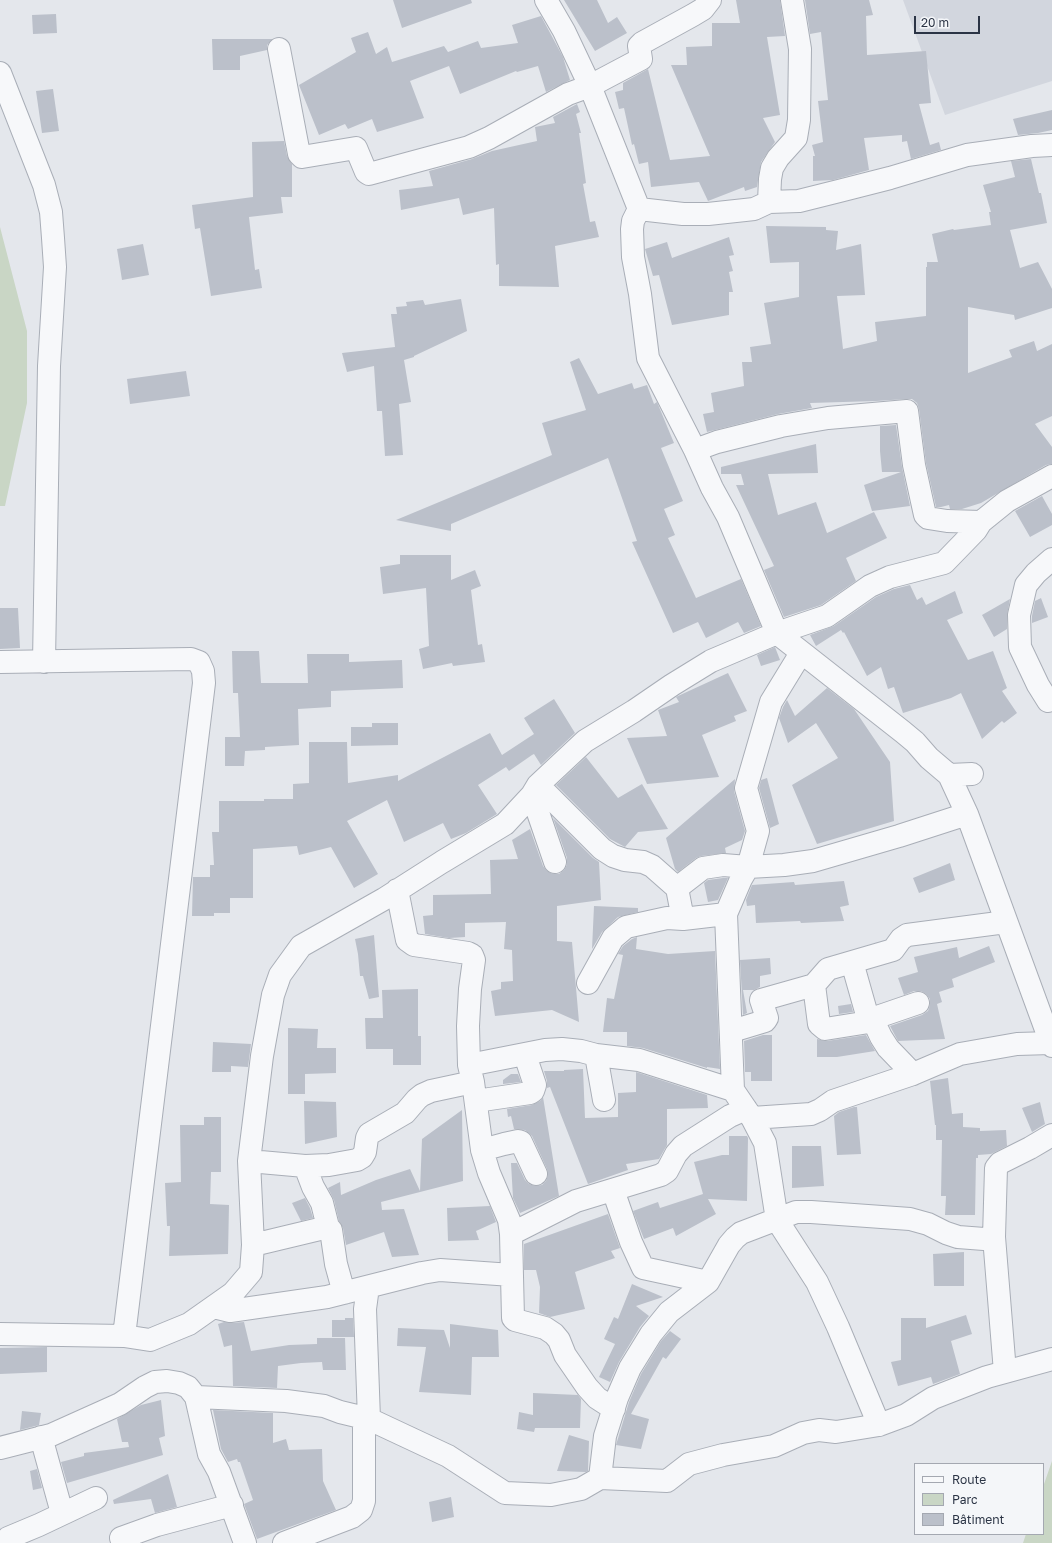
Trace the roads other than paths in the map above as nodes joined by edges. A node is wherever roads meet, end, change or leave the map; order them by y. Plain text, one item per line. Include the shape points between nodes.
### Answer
1 (546, 0) edge
2 (710, 0) edge
3 (792, 0) edge
4 (279, 49) dead end
5 (0, 73) edge
6 (590, 86) junction
7 (1052, 145) edge
8 (769, 202) junction
9 (639, 208) junction
10 (694, 450) junction
11 (1052, 476) edge
12 (981, 522) junction
13 (1052, 559) edge
14 (777, 633) junction
15 (801, 653) junction
16 (0, 662) edge
17 (44, 662) junction
18 (1048, 701) dead end
19 (972, 774) dead end
20 (949, 775) junction
21 (535, 790) junction
22 (967, 814) junction
23 (555, 862) dead end
24 (748, 867) junction
25 (677, 888) junction
26 (397, 890) junction
27 (726, 914) junction
28 (683, 919) junction
29 (1006, 922) junction
30 (852, 962) junction
31 (588, 983) dead end
32 (814, 985) junction
33 (728, 997) junction
34 (761, 1000) junction
35 (918, 1003) dead end
36 (871, 1021) junction
37 (732, 1031) junction
38 (1052, 1045) edge
39 (525, 1055) junction
40 (596, 1055) junction
41 (913, 1074) junction
42 (472, 1083) junction
43 (734, 1090) junction
44 (604, 1100) dead end
45 (749, 1113) junction
46 (1052, 1135) edge
47 (482, 1150) junction
48 (249, 1161) junction
49 (305, 1166) junction
50 (536, 1174) dead end
51 (613, 1190) junction
52 (777, 1220) junction
53 (328, 1227) junction
54 (511, 1234) junction
55 (994, 1237) junction
56 (253, 1245) junction
57 (512, 1275) junction
58 (708, 1282) junction
59 (368, 1287) junction
60 (344, 1293) junction
61 (214, 1307) junction
62 (0, 1334) edge
63 (124, 1336) junction
64 (1052, 1359) edge
65 (1005, 1372) junction
66 (196, 1397) junction
67 (614, 1409) junction
68 (367, 1418) junction
69 (879, 1425) junction
70 (41, 1437) junction
71 (0, 1448) edge
72 (600, 1478) junction
73 (96, 1498) dead end
74 (232, 1505) junction
75 (62, 1513) junction
76 (6, 1534) edge
77 (121, 1538) dead end
78 (245, 1543) edge
79 (284, 1543) edge

1 - 6 street
2 - 6 street via 693,15 642,43 639,46 641,59
3 - 8 street via 800,48 799,120 796,138 772,168
4 - 6 street via 299,154 302,157 356,148 366,172 370,174 469,147 568,94
5 - 17 street via 44,184 51,212 53,238 55,267 49,366
6 - 9 street
7 - 8 street via 967,155 839,191 799,200
8 - 9 street via 754,209 708,214 683,214
9 - 10 street via 632,229 633,256 648,358
10 - 12 street via 781,426 828,418 907,411 914,464 925,515 928,518 947,521
10 - 14 street via 728,517
11 - 12 street via 1007,501
12 - 14 street via 944,564 890,577 870,586 827,616
13 - 18 street via 1026,585 1019,615 1020,647
14 - 15 street
14 - 21 street via 711,661 585,741
15 - 20 street via 903,732
15 - 24 street via 771,702 746,788 758,831
16 - 17 street
17 - 63 street via 191,659 199,662 203,671 203,691
19 - 20 street
20 - 22 street
21 - 23 street
21 - 25 street via 602,849 613,856 652,866
21 - 26 street via 505,824
22 - 24 street via 813,861
22 - 29 street
24 - 25 street via 724,865 703,868
24 - 27 street
25 - 28 street
26 - 42 street via 407,940 414,945 468,953 474,960 468,1026
26 - 48 street via 301,946 280,976 273,995 262,1056
27 - 28 street
27 - 33 street
28 - 31 street via 667,918 626,928 613,938
29 - 30 street via 907,935 893,950
29 - 38 street
30 - 32 street via 828,969
30 - 36 street
32 - 34 street
32 - 36 street via 819,1024 822,1028
33 - 34 street via 748,994 755,995
33 - 37 street
34 - 37 street via 767,1018 765,1021
35 - 36 street
36 - 41 street via 888,1048
37 - 43 street
38 - 41 street via 1017,1044 960,1054
39 - 40 street via 562,1049
39 - 42 street
39 - 42 street via 535,1085 530,1093
40 - 43 street via 639,1060
40 - 44 street
41 - 45 street via 832,1101 811,1114
42 - 47 street
42 - 49 street via 422,1095 405,1113 370,1134 365,1152 357,1160
43 - 45 street
45 - 51 street via 730,1116 683,1146 667,1171 660,1175
45 - 52 street via 765,1143
46 - 55 street via 1000,1163 996,1168
47 - 50 street via 521,1142
47 - 54 street via 506,1212
48 - 49 street
48 - 56 street
49 - 53 street via 322,1203
51 - 54 street via 576,1201
51 - 58 street via 643,1268
52 - 55 street via 796,1212 888,1216 928,1224 958,1237
52 - 58 street via 741,1233 735,1238
52 - 69 street via 817,1282
53 - 56 street
53 - 60 street via 331,1230
54 - 57 street
55 - 65 street
56 - 61 street via 251,1272 232,1293
57 - 59 street via 440,1270
57 - 67 street via 513,1318 545,1328 554,1334 586,1387 596,1398
58 - 67 street via 670,1312 650,1334 630,1368
59 - 60 street
59 - 68 street via 365,1309
60 - 61 street via 246,1310 230,1311
61 - 63 street via 189,1324 150,1340
62 - 63 street
64 - 65 street
65 - 69 street via 933,1398 906,1415
66 - 68 street via 286,1401 324,1406
66 - 70 street via 188,1387 179,1383 155,1382 120,1404 51,1435
66 - 74 street via 209,1454
67 - 72 street via 605,1436
68 - 72 street via 448,1456 505,1493 551,1495 581,1489
68 - 79 street via 364,1501 360,1510 352,1517
69 - 72 street via 836,1432 819,1430 803,1433 774,1446 689,1464 667,1481
70 - 71 street
70 - 75 street
73 - 75 street
74 - 77 street via 157,1525
74 - 78 street
75 - 76 street via 39,1525

